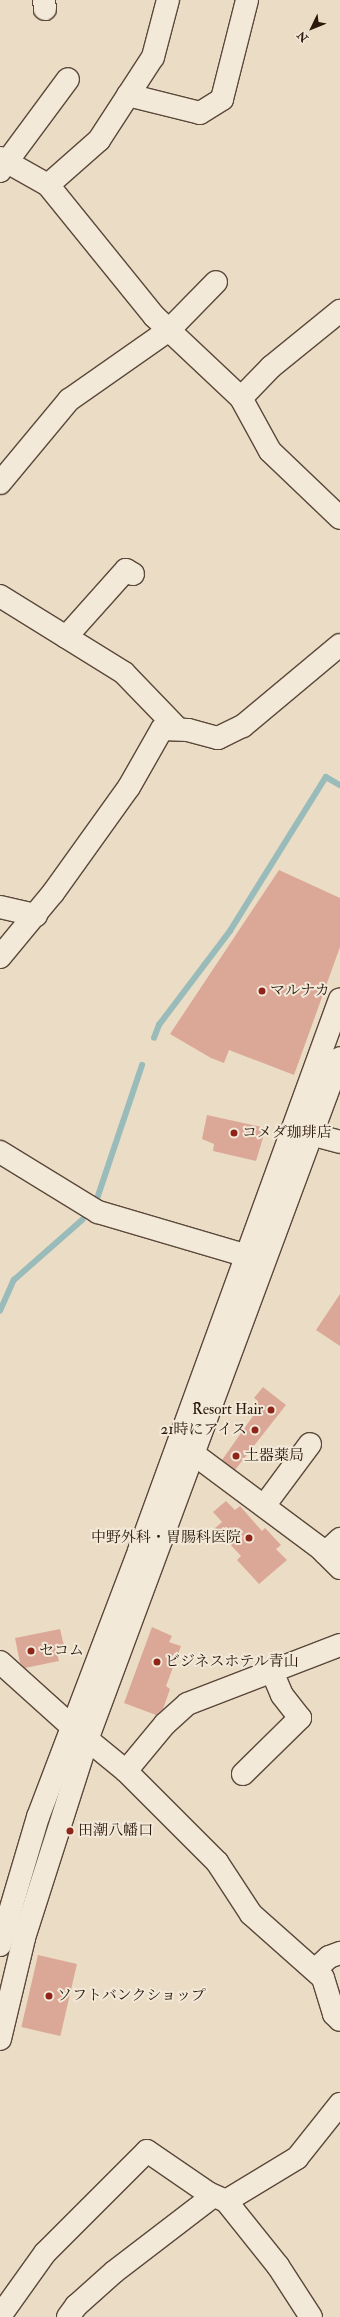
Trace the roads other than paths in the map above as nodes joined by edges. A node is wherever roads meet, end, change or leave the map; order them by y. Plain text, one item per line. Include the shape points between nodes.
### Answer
1 (168, 0) edge
2 (247, 0) edge
3 (68, 79) dead end
4 (128, 95) junction
5 (2, 163) edge
6 (48, 185) junction
7 (216, 282) dead end
8 (340, 311) edge
9 (169, 330) junction
10 (241, 398) junction
11 (0, 483) edge
12 (340, 518) edge
13 (133, 574) dead end
14 (0, 596) edge
15 (66, 637) junction
16 (340, 644) edge
17 (178, 729) junction
18 (0, 907) edge
19 (36, 914) junction
20 (0, 958) edge
21 (340, 999) edge
22 (340, 1058) edge
23 (303, 1132) junction
24 (340, 1142) edge
25 (0, 1152) edge
26 (257, 1259) junction
27 (310, 1444) dead end
28 (186, 1449) junction
29 (264, 1506) junction
30 (332, 1546) edge
31 (340, 1568) edge
32 (340, 1645) edge
33 (0, 1662) edge
34 (272, 1672) junction
35 (79, 1733) junction
36 (126, 1771) junction
37 (243, 1774) dead end
38 (1, 1939) edge
39 (24, 1940) junction
40 (340, 1953) edge
41 (315, 1970) junction
42 (340, 2020) edge
43 (0, 2039) edge
44 (340, 2104) edge
45 (220, 2199) junction
46 (0, 2316) edge
47 (68, 2317) edge
48 (311, 2317) edge

1 - 4 street via 153,57
2 - 4 street via 222,99 200,113
3 - 5 street
4 - 6 street via 99,140
5 - 6 street
6 - 9 street via 154,316
7 - 9 street
8 - 10 street via 271,367
9 - 10 street
9 - 11 street via 69,400
10 - 12 street via 270,451
13 - 15 street via 126,570
14 - 15 street
15 - 17 street via 124,673
16 - 17 street via 243,726 218,738
17 - 19 street via 162,729 129,788
18 - 19 street
19 - 20 street
21 - 23 street
22 - 23 street
23 - 24 street
23 - 26 street
25 - 26 street via 98,1212
26 - 28 street
27 - 29 street
28 - 29 street
28 - 35 street
29 - 30 street
30 - 31 street
32 - 34 street
33 - 35 street
34 - 36 street via 188,1704 165,1724
34 - 37 street via 282,1695 300,1718
35 - 36 street
35 - 38 street via 38,1817
35 - 39 street
36 - 41 street via 217,1862 251,1914
38 - 39 street
39 - 43 street
40 - 41 street via 329,1957
41 - 42 street via 323,1978 334,2014
44 - 45 street via 297,2158
45 - 46 street via 147,2151 45,2252
45 - 47 street via 114,2272 76,2306
45 - 48 street via 278,2266

